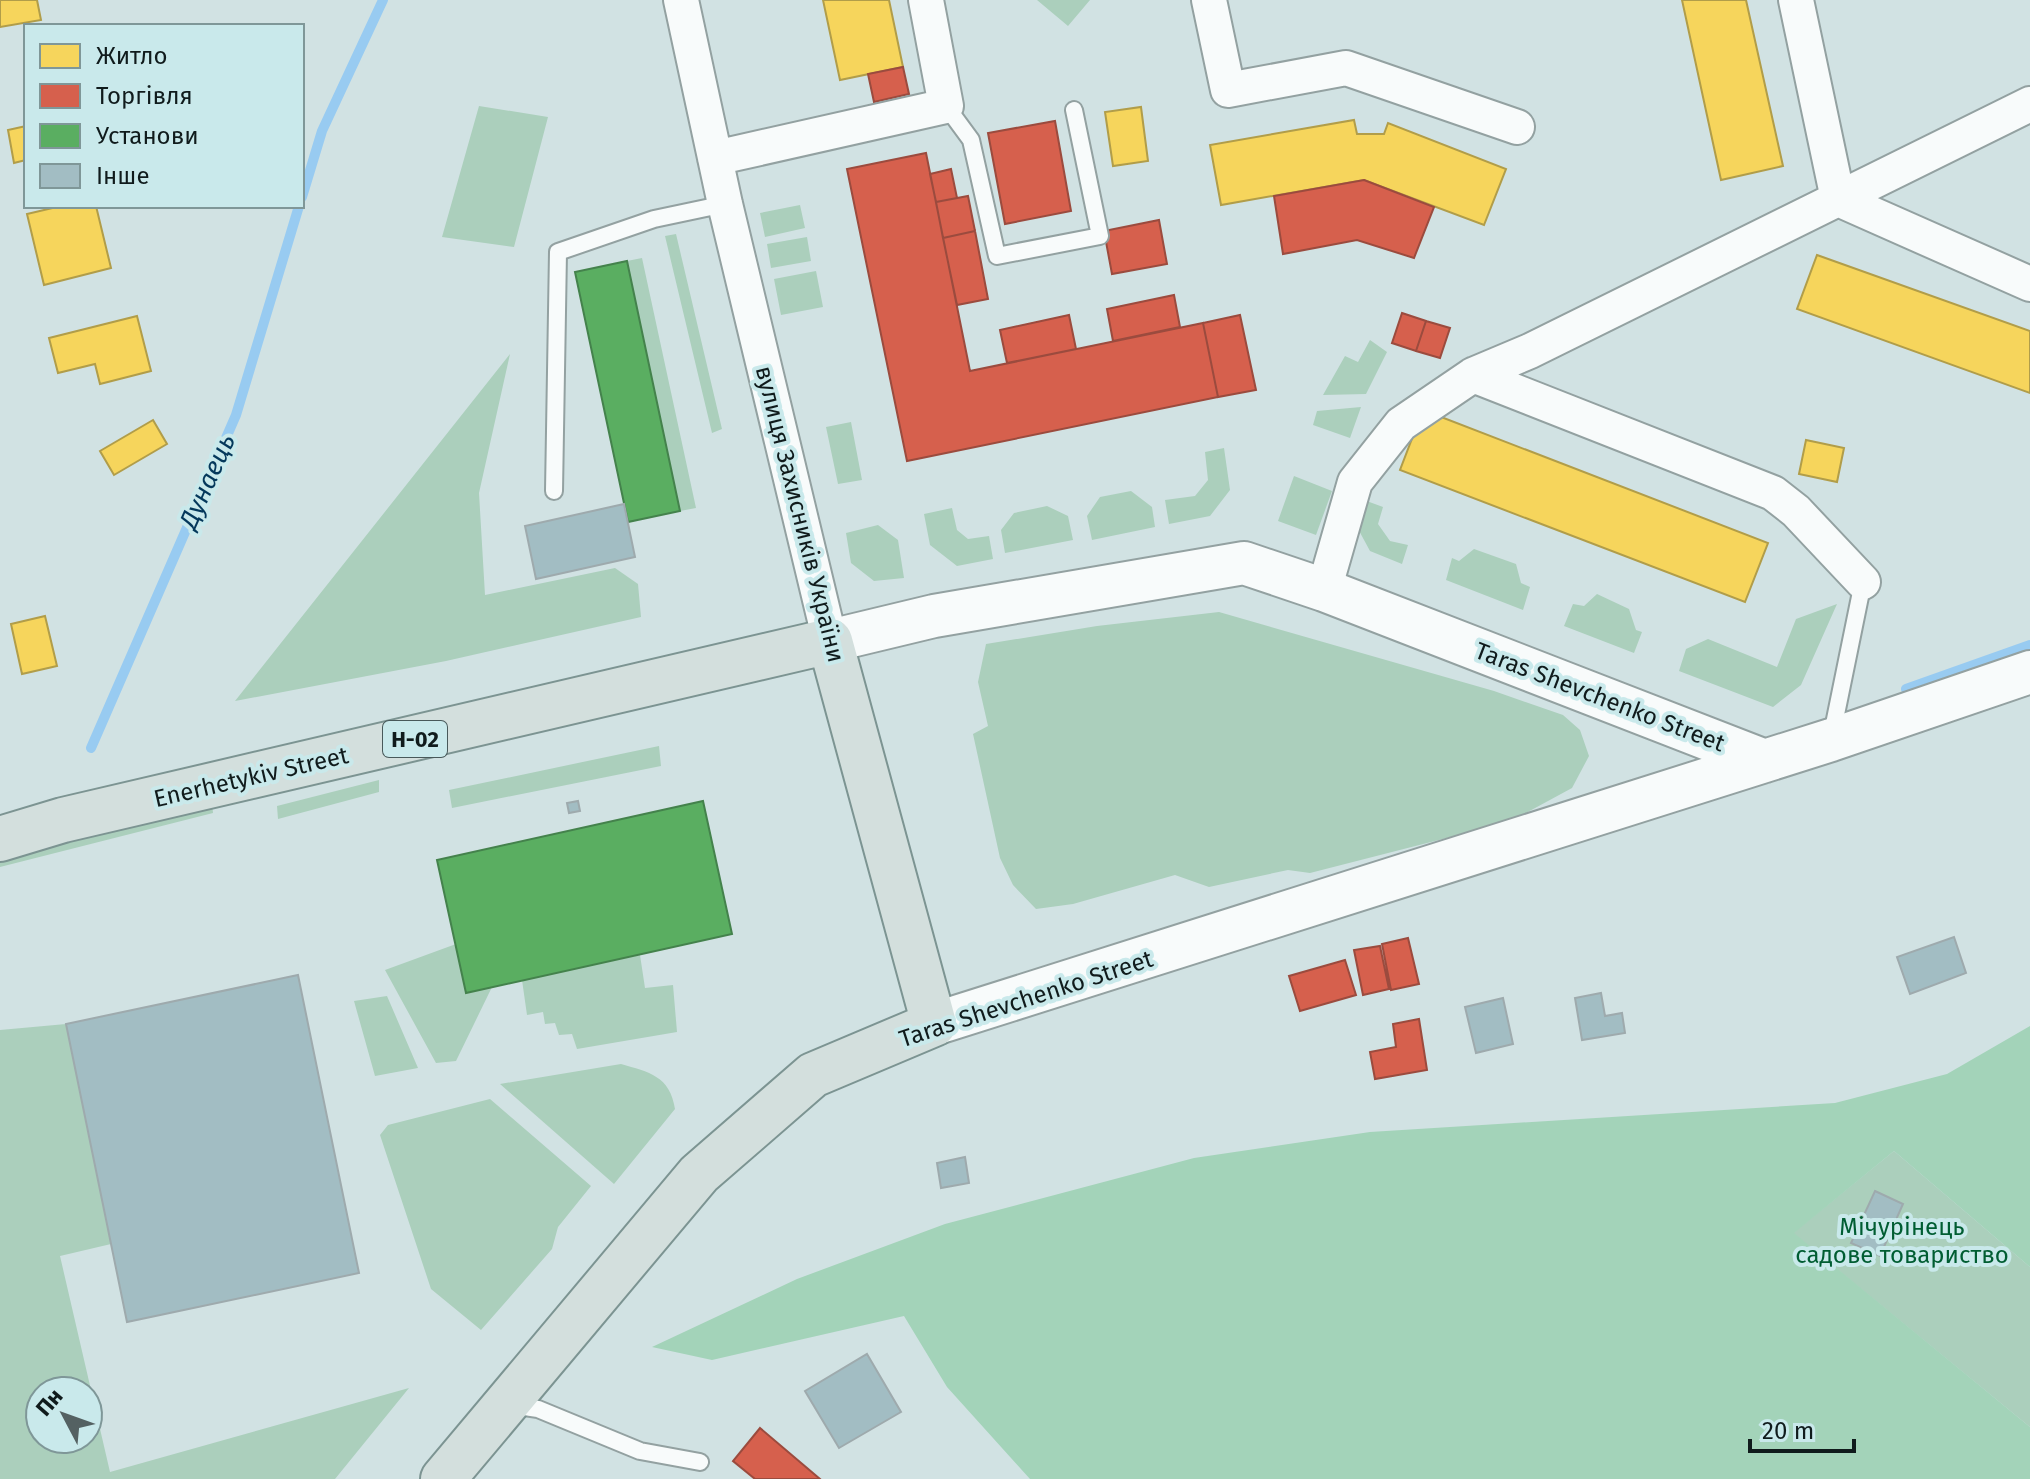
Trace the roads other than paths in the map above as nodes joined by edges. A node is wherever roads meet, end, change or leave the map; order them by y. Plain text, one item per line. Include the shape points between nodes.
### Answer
1 (681, 0) edge
2 (926, 0) edge
3 (1209, 0) edge
4 (1796, 0) edge
5 (2030, 104) edge
6 (946, 106) junction
7 (1074, 110) dead end
8 (1517, 127) dead end
9 (715, 158) junction
10 (1838, 199) junction
11 (725, 204) junction
12 (2030, 284) edge
13 (1473, 375) junction
14 (554, 491) dead end
15 (1863, 582) joint
16 (1324, 590) junction
17 (830, 641) junction
18 (2030, 672) edge
19 (1831, 740) junction
20 (1765, 761) junction
21 (0, 839) edge
22 (934, 1024) junction
23 (505, 1404) junction
24 (700, 1462) dead end
25 (443, 1479) edge

1 - 9 street, вулиця Захисників України
2 - 6 street
3 - 8 street via 1228,90 1346,68
4 - 10 street
5 - 10 street
6 - 7 lane via 971,140 997,256 1100,236
6 - 9 street
9 - 11 street, вулиця Захисників України
10 - 12 street
10 - 13 street
11 - 14 lane via 654,219 558,252
11 - 17 street, вулиця Захисників України
13 - 15 street via 1773,493
13 - 16 street via 1401,424 1355,482
15 - 19 lane
16 - 17 street, Taras Shevchenko Street via 1244,563 934,616
16 - 20 street, Taras Shevchenko Street
17 - 21 main road, Enerhetykiv Street / Н-02
17 - 22 main road, вулиця Захисників України
18 - 19 street, Taras Shevchenko Street
19 - 20 street, Taras Shevchenko Street
20 - 22 street, Taras Shevchenko Street
22 - 23 main road, Taras Shevchenko Street via 813,1075 699,1174
23 - 24 lane via 538,1409 640,1451
23 - 25 main road, Taras Shevchenko Street

